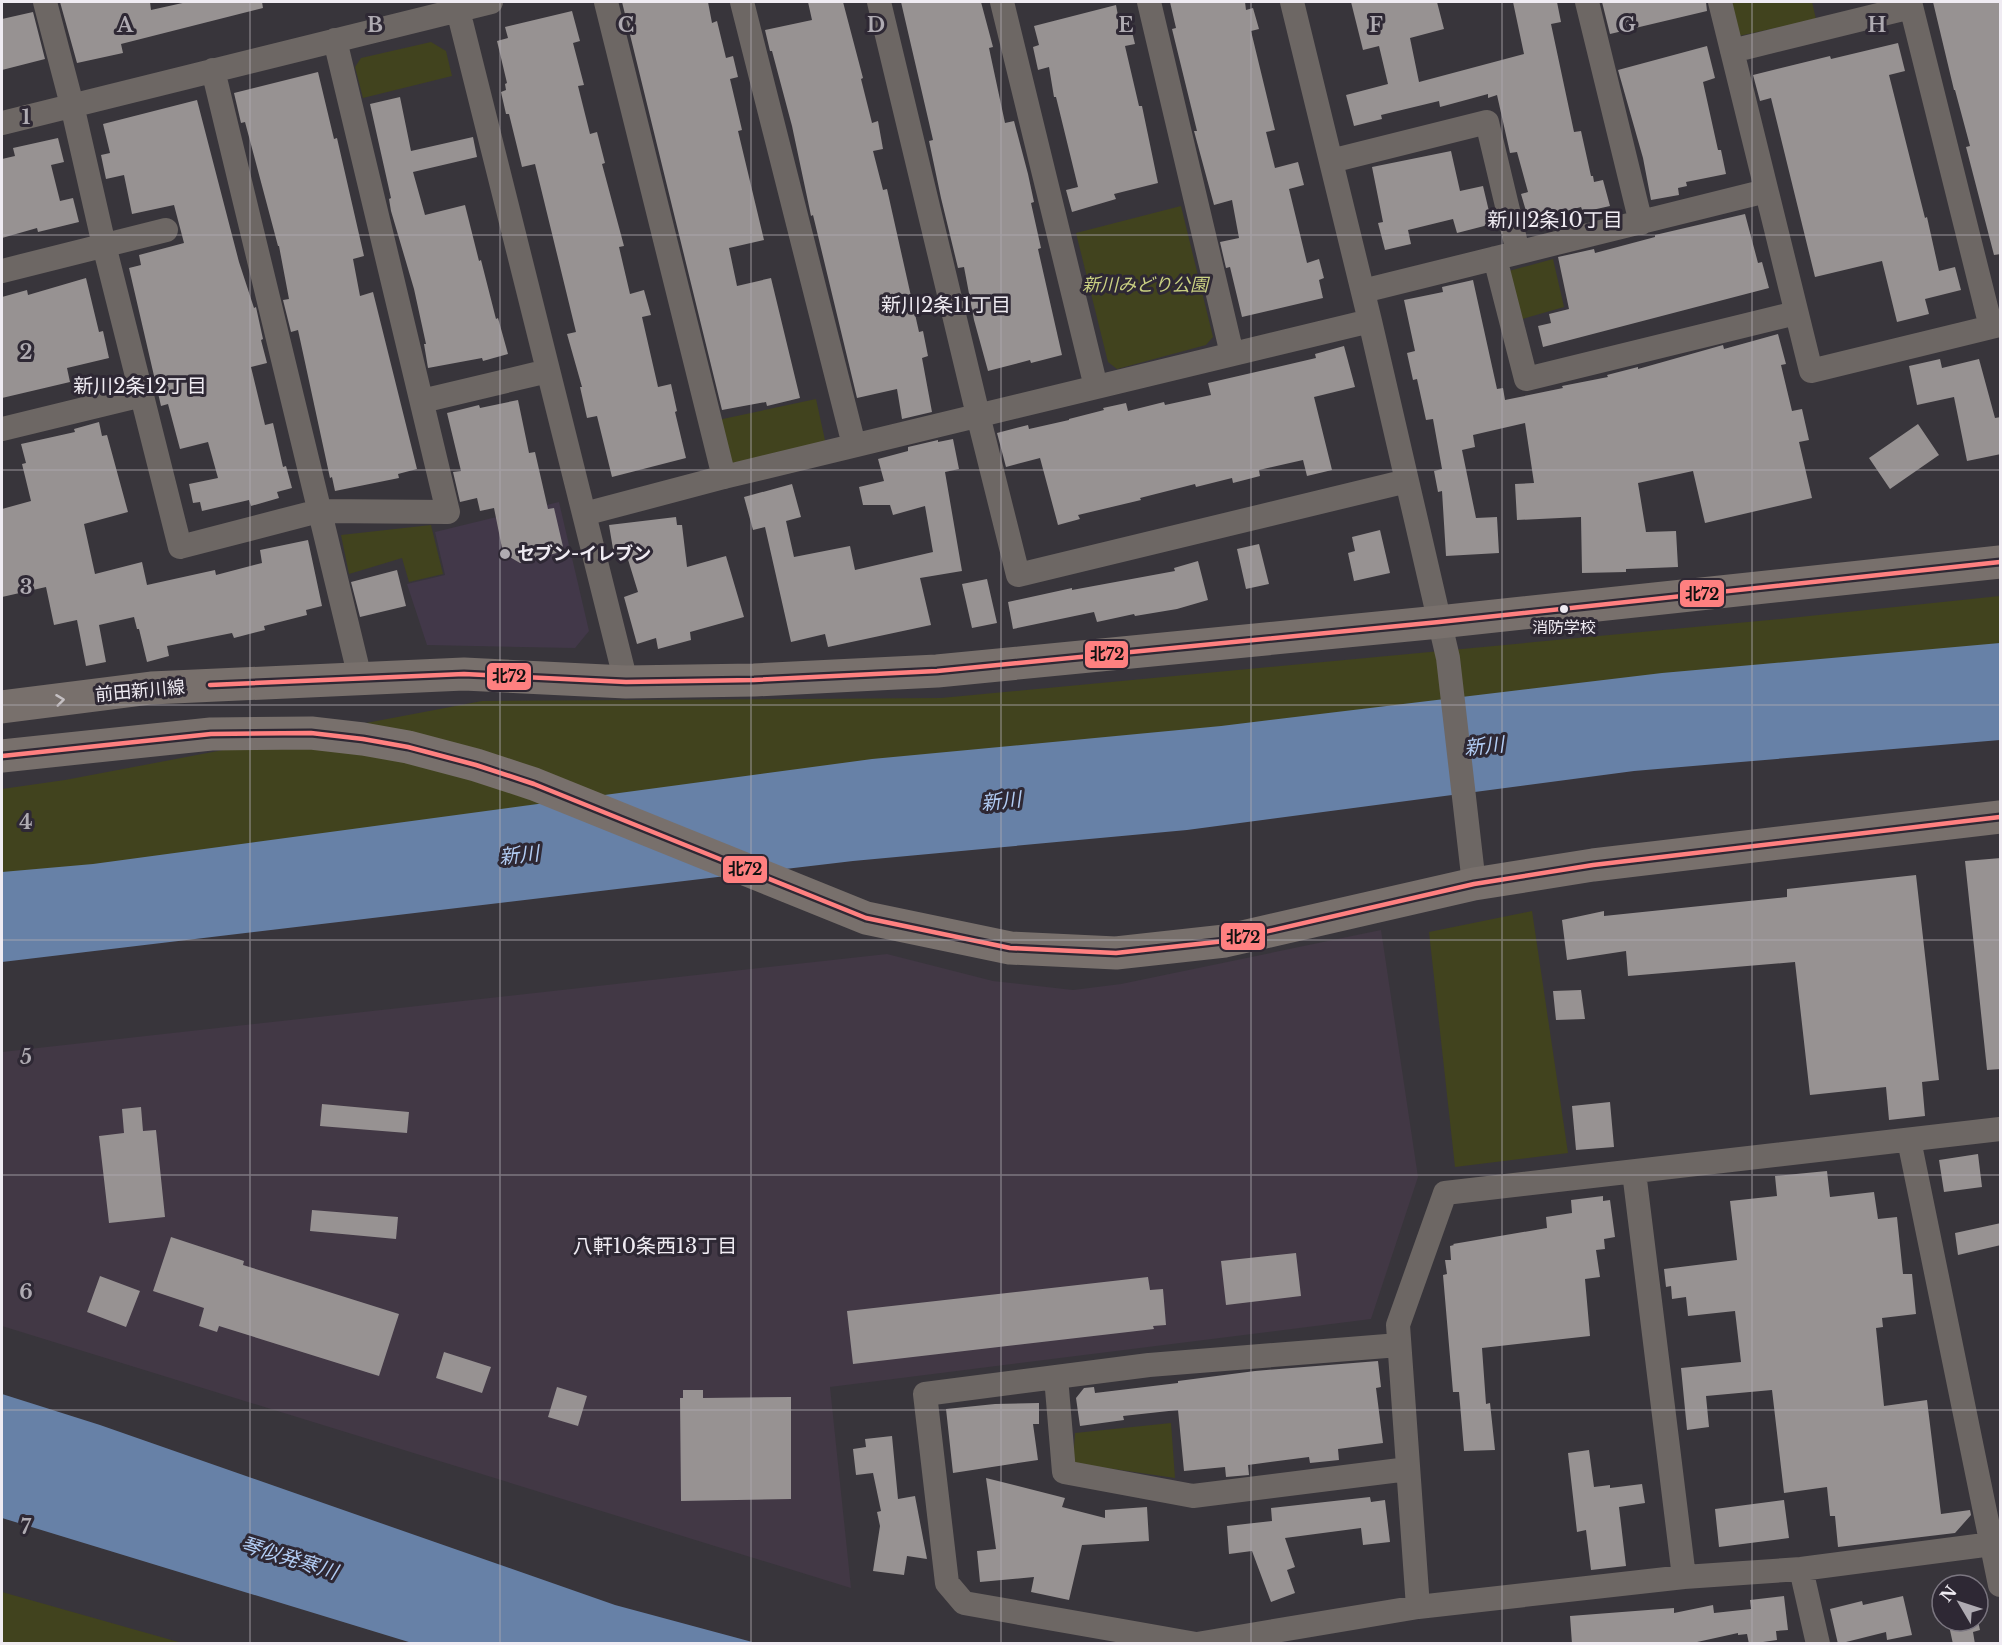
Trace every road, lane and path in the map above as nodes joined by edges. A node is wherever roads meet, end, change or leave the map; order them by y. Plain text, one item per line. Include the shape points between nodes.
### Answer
1 (45, 2) edge
2 (491, 2) edge
3 (606, 2) edge
4 (742, 2) edge
5 (879, 2) edge
6 (1002, 2) edge
7 (1149, 2) edge
8 (1292, 2) edge
9 (1587, 2) edge
10 (1720, 2) edge
11 (1911, 4) edge
12 (457, 6) edge
13 (335, 40) junction
14 (1732, 51) junction
15 (213, 70) junction
16 (72, 105) junction
17 (2, 123) edge
18 (1331, 161) junction
19 (1766, 191) junction
20 (1641, 223) junction
21 (166, 230) dead end
22 (105, 245) junction
23 (1507, 255) junction
24 (2, 271) edge
25 (1363, 291) junction
26 (1796, 313) junction
27 (1370, 321) junction
28 (1996, 326) edge
29 (1232, 354) junction
30 (548, 371) junction
31 (1096, 387) junction
32 (142, 395) junction
33 (423, 400) junction
34 (978, 416) junction
35 (2, 429) edge
36 (854, 445) junction
37 (724, 477) junction
38 (1407, 481) junction
39 (319, 510) junction
40 (584, 514) junction
41 (2001, 562) edge
42 (1439, 622) junction
43 (360, 678) junction
44 (626, 682) junction
45 (2, 707) edge
46 (2, 756) edge
47 (2001, 817) edge
48 (1474, 884) junction
49 (2001, 1129) edge
50 (1909, 1140) junction
51 (1634, 1172) junction
52 (1400, 1345) junction
53 (1056, 1377) junction
54 (1408, 1469) junction
55 (1992, 1544) junction
56 (1802, 1569) junction
57 (1684, 1577) junction
58 (2001, 1585) edge
59 (1418, 1607) junction
60 (1196, 1644) edge
61 (1818, 1644) edge

1 - 16 street
2 - 12 street
3 - 37 street
4 - 36 street
5 - 34 street
6 - 31 street
7 - 29 street
8 - 18 street
9 - 20 street
10 - 14 street
11 - 14 street
11 - 28 street
12 - 13 street
12 - 30 street
13 - 15 street
13 - 33 street
14 - 19 street
15 - 16 street
15 - 39 street
16 - 17 street
16 - 22 street
18 - 23 street via 1487,122
18 - 25 street
19 - 20 street
19 - 26 street
20 - 23 street
21 - 22 street
22 - 24 street
22 - 32 street
23 - 25 street
23 - 26 street via 1526,379
25 - 27 street
26 - 28 street via 1810,371
27 - 29 street
27 - 38 street
29 - 31 street
30 - 33 street
30 - 40 street
31 - 34 street
32 - 35 street
32 - 39 street via 180,547
33 - 39 street via 448,512
34 - 36 street
34 - 38 street via 1018,575
36 - 37 street
37 - 40 street
38 - 42 street
39 - 43 street
40 - 44 street
41 - 42 main road, 前田新川線
42 - 44 main road, 前田新川線 via 937,671
42 - 48 street via 1448,658
43 - 44 main road, 前田新川線 via 464,674
45 -> 43 main road, 前田新川線 via 151,688
46 - 48 main road via 211,734 310,733 408,747 534,784 866,918 1010,948 1116,953 1225,941
47 - 48 main road via 1593,865
49 - 50 street
50 - 51 street
50 - 55 street
51 - 52 street via 1445,1193 1398,1325
51 - 57 street
52 - 53 street via 1149,1365
52 - 54 street
53 - 54 street via 1064,1472 1193,1496
53 - 60 street via 925,1394 947,1583 964,1603
54 - 59 street
55 - 56 street
55 - 58 street
56 - 57 street
56 - 61 street
57 - 59 street
59 - 60 street

